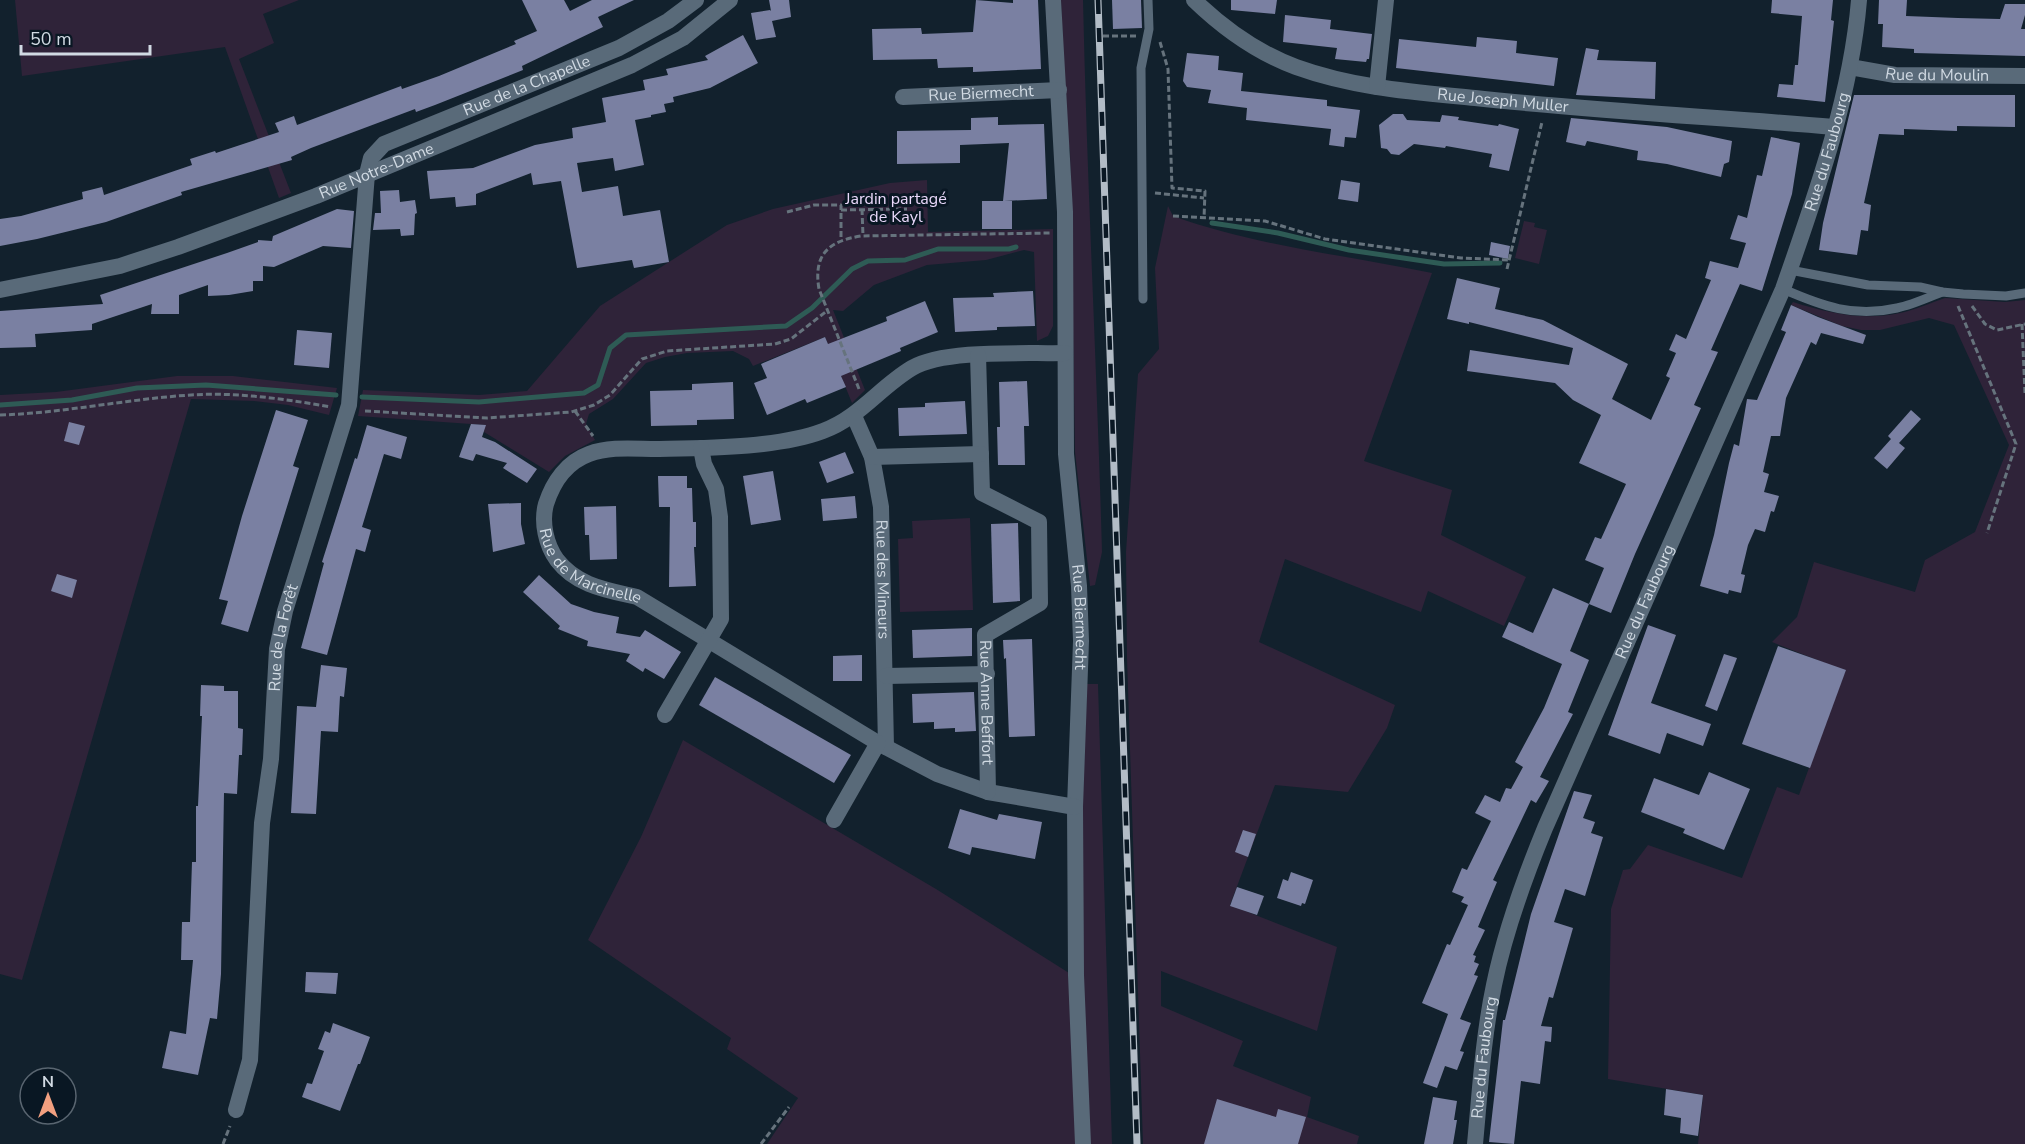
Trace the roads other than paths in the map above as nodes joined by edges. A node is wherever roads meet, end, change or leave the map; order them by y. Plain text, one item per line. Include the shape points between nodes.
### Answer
1 (696, 0) edge
2 (730, 0) edge
3 (1053, 0) edge
4 (1148, 0) edge
5 (1194, 0) edge
6 (1386, 0) edge
7 (1859, 0) edge
8 (1850, 67) junction
9 (2025, 76) edge
10 (1377, 87) junction
11 (1059, 90) junction
12 (903, 97) dead end
13 (1834, 127) junction
14 (367, 174) junction
15 (1790, 270) junction
16 (1783, 289) junction
17 (0, 290) edge
18 (1942, 292) junction
19 (2025, 293) edge
20 (1143, 299) dead end
21 (1065, 353) junction
22 (978, 356) junction
23 (860, 411) junction
24 (701, 448) junction
25 (981, 454) junction
26 (873, 457) junction
27 (710, 640) junction
28 (987, 674) junction
29 (886, 676) junction
30 (665, 715) dead end
31 (882, 745) junction
32 (988, 792) junction
33 (1075, 807) junction
34 (834, 820) dead end
35 (236, 1110) dead end
36 (1083, 1144) edge
37 (1475, 1144) edge

1 - 14 street, Rue de la Chapelle via 669,21 619,48 384,144 371,158
2 - 14 street, Rue Notre-Dame via 683,38 632,65
3 - 11 street, Rue Biermecht
4 - 20 lane via 1141,68
5 - 10 street, Rue Joseph Muller via 1252,46 1294,66 1338,81
6 - 10 street
7 - 8 street, Rue du Faubourg
8 - 9 street, Rue du Moulin via 1895,75
8 - 13 street, Rue du Faubourg
10 - 13 street, Rue Joseph Muller via 1546,106
11 - 12 street, Rue Biermecht
11 - 21 street, Rue Biermecht
13 - 15 street, Rue du Faubourg
14 - 17 street, Rue Notre-Dame via 120,266
14 - 35 street, Rue de la Forêt via 347,411 285,611 277,649 272,759 262,823 250,1059
15 - 16 street, Rue du Faubourg
15 - 18 lane via 1868,285
16 - 18 lane via 1821,306 1854,311 1899,308
16 - 37 street, Rue du Faubourg via 1520,892 1491,999
18 - 19 lane via 2006,296
21 - 22 street, Rue de Marcinelle
21 - 33 street, Rue Biermecht via 1066,454 1081,641
22 - 23 street, Rue de Marcinelle via 949,356 914,367
22 - 25 street, Rue Anne Beffort
23 - 24 street, Rue de Marcinelle via 824,431 785,441
23 - 26 street, Rue des Mineurs
24 - 27 street via 716,489 720,517 721,619
24 - 27 street, Rue de Marcinelle via 601,450 588,454 559,476 550,491 544,525 555,558 566,571 597,588 637,597
25 - 26 street
25 - 28 street, Rue Anne Beffort via 982,493 1039,522 1040,603 985,635
26 - 29 street, Rue des Mineurs via 881,507
27 - 30 street
27 - 31 street, Rue de Marcinelle
28 - 29 street
28 - 32 street, Rue Anne Beffort
29 - 31 street, Rue des Mineurs
31 - 32 street, Rue de Marcinelle via 937,774
31 - 34 street
32 - 33 street, Rue de Marcinelle
33 - 36 street, Rue Biermecht

